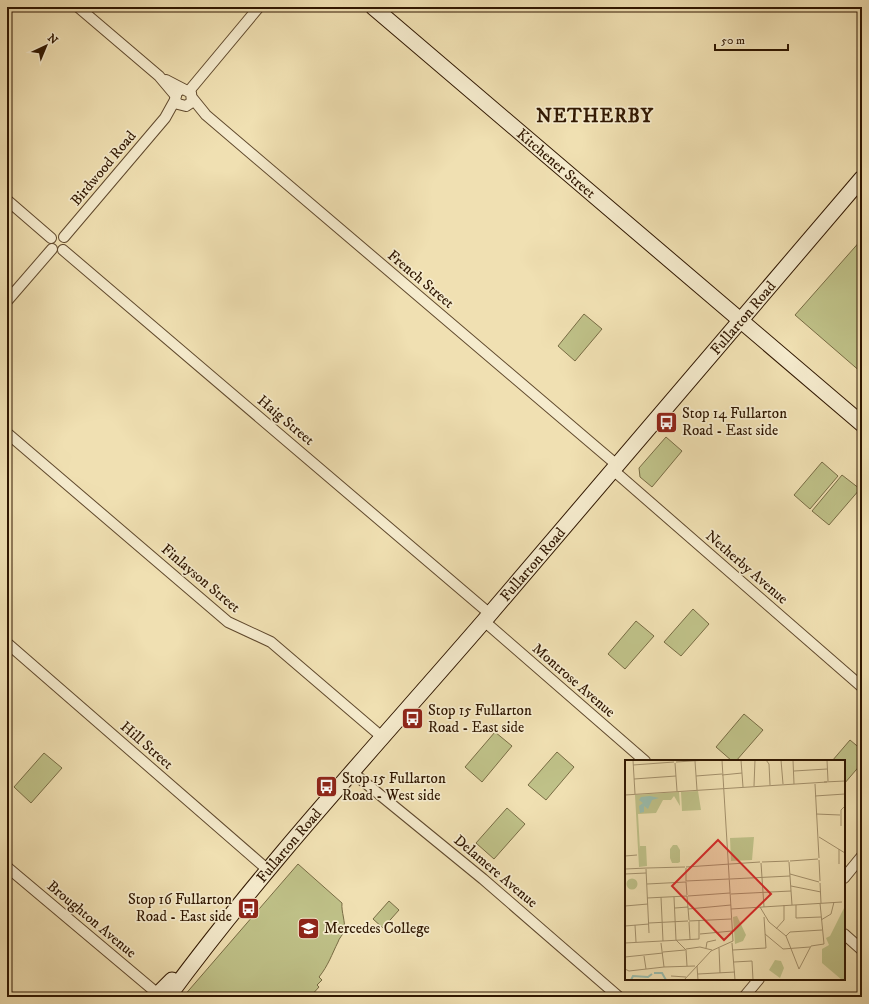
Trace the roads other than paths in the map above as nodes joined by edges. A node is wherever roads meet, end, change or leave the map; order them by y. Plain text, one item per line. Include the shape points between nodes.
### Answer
1 (78, 7) edge
2 (259, 7) edge
3 (373, 7) edge
4 (183, 98) junction
5 (862, 178) edge
6 (7, 200) edge
7 (64, 237) junction
8 (51, 238) junction
9 (52, 249) junction
10 (63, 250) junction
11 (7, 301) edge
12 (741, 319) junction
13 (862, 424) edge
14 (7, 433) edge
15 (615, 467) junction
16 (487, 617) junction
17 (7, 643) edge
18 (862, 687) edge
19 (382, 737) junction
20 (644, 760) edge
21 (352, 772) junction
22 (862, 856) edge
23 (7, 867) edge
24 (268, 870) junction
25 (845, 877) edge
26 (845, 935) edge
27 (862, 950) edge
28 (758, 980) edge
29 (160, 996) edge
30 (619, 997) edge
31 (744, 997) edge

1 - 4 street, French Street
2 - 4 street, Birdwood Road
3 - 12 main road, Kitchener Street
4 - 7 street, Birdwood Road
4 - 15 street, French Street via 206,115
5 - 12 main road, Fullarton Road
6 - 8 street
7 - 8 street via 57,234
7 - 10 street via 67,244
8 - 9 street
9 - 10 street
9 - 11 street
10 - 16 street, Haig Street
12 - 13 main road, Kitchener Street
12 - 15 main road, Fullarton Road
14 - 19 street, Finlayson Street via 228,622 271,642
15 - 16 main road, Fullarton Road
15 - 18 street, Netherby Avenue
16 - 19 main road, Fullarton Road
16 - 20 street, Montrose Avenue
17 - 24 street, Hill Street
19 - 21 main road, Fullarton Road
21 - 24 main road, Fullarton Road
21 - 30 street, Delamere Avenue via 483,879
22 - 25 street
23 - 29 street, Broughton Avenue
24 - 29 main road, Fullarton Road
26 - 27 street
28 - 31 street

